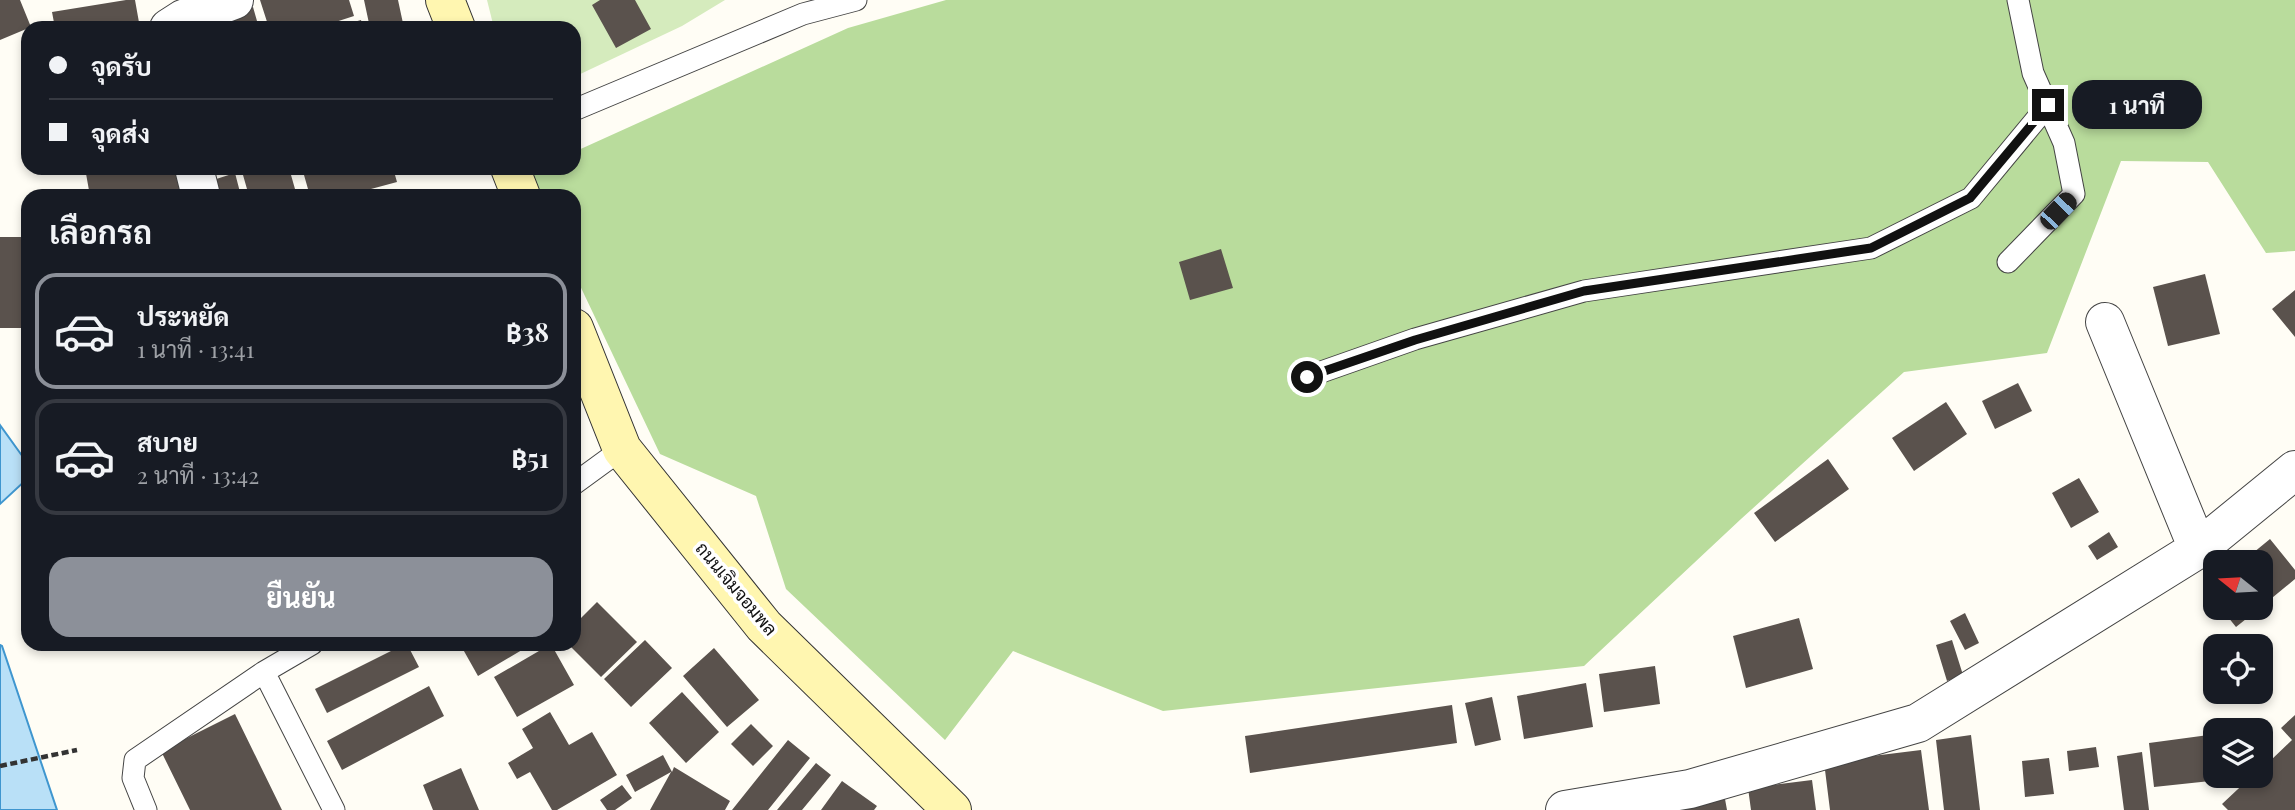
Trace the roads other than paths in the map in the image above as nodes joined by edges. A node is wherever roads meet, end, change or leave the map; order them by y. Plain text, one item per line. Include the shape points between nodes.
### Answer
1 (234, 0) edge
2 (446, 0) edge
3 (856, 0) edge
4 (2018, 0) edge
5 (180, 21) edge
6 (454, 21) edge
7 (2048, 105) junction
8 (581, 107) edge
9 (2008, 262) dead end
10 (2105, 322) dead end
11 (581, 346) edge
12 (1307, 377) dead end
13 (622, 449) junction
14 (2295, 470) edge
15 (581, 479) edge
16 (2198, 550) junction
17 (300, 651) edge
18 (264, 672) junction
19 (146, 810) edge
20 (334, 810) edge
21 (952, 810) edge
22 (1565, 810) edge

1 - 5 street
2 - 6 main road
3 - 8 lane via 803,14
4 - 7 lane via 2034,73
7 - 9 lane via 2064,143 2074,194
7 - 12 lane via 1970,198 1871,248 1584,291
10 - 16 street
11 - 13 main road, ถนนเจิมจอมพล
13 - 15 lane
13 - 21 main road, ถนนเจิมจอมพล via 764,626
14 - 16 street
16 - 22 street via 1918,723 1690,789
17 - 18 lane
18 - 19 lane via 135,760 133,778
18 - 20 lane

